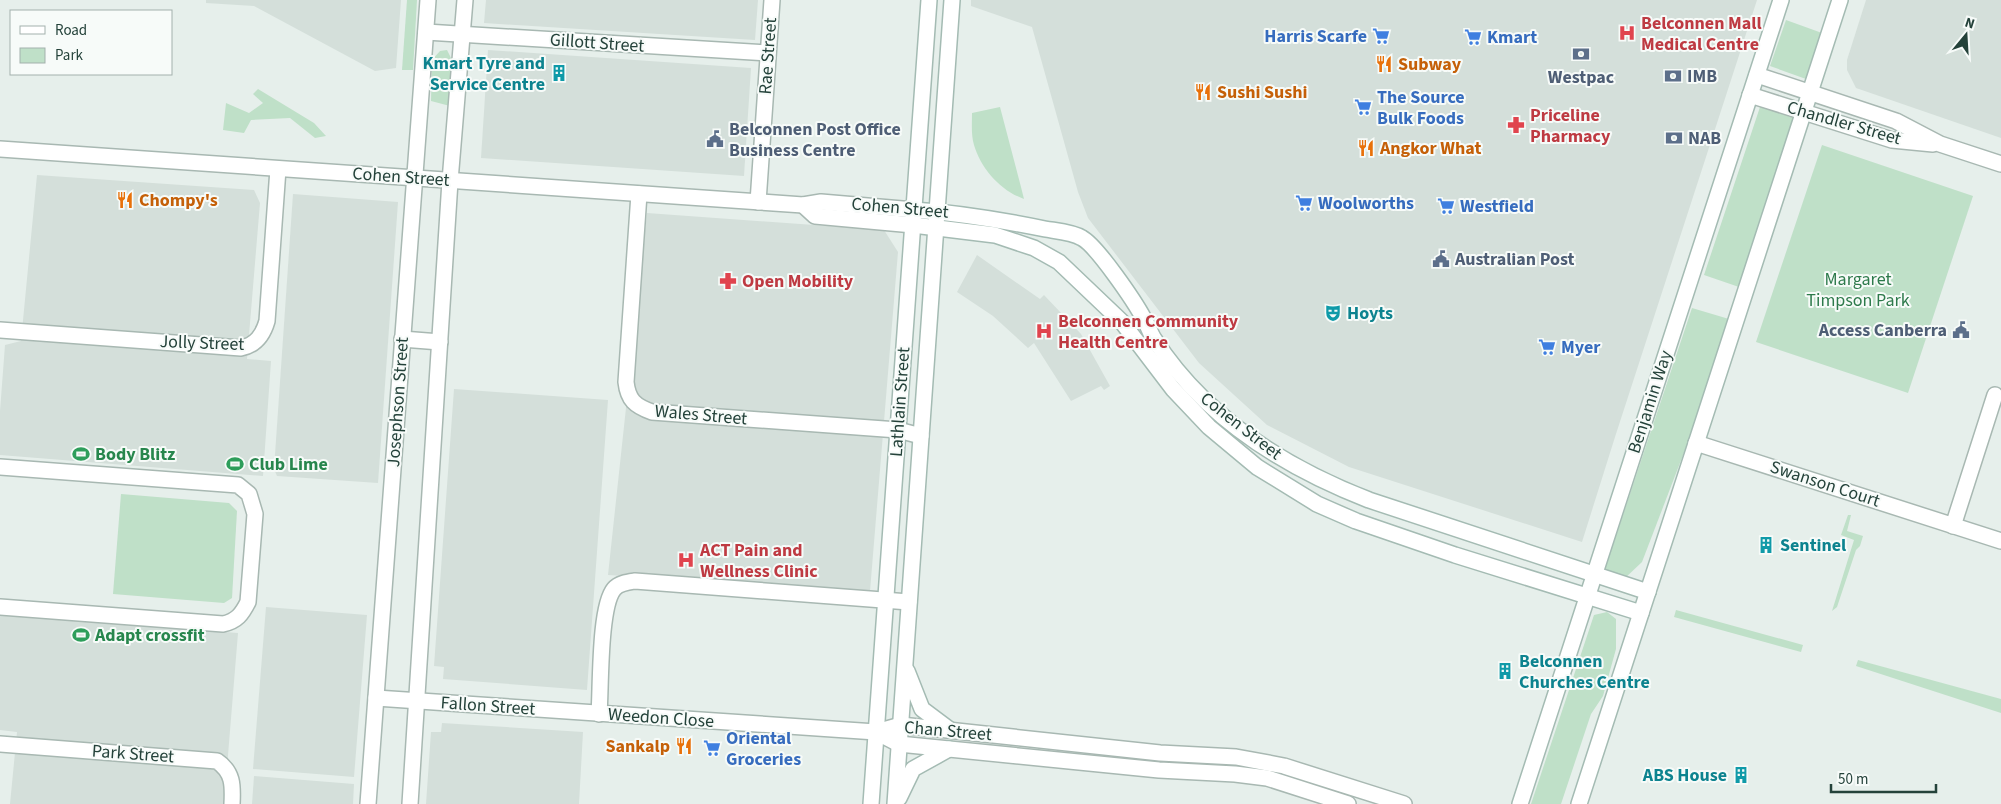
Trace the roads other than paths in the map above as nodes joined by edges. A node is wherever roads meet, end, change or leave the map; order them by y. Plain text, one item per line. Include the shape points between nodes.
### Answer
1 (428, 0) edge
2 (465, 0) edge
3 (772, 0) edge
4 (929, 0) edge
5 (952, 0) edge
6 (1781, 0) edge
7 (1840, 0) edge
8 (426, 32) junction
9 (462, 34) junction
10 (768, 53) junction
11 (1757, 75) junction
12 (1810, 92) junction
13 (1750, 95) junction
14 (1804, 112) junction
15 (1940, 144) junction
16 (0, 149) edge
17 (2001, 164) edge
18 (278, 169) junction
19 (414, 178) junction
20 (450, 180) junction
21 (640, 194) junction
22 (758, 202) junction
23 (803, 205) junction
24 (914, 210) junction
25 (937, 212) junction
26 (912, 225) junction
27 (936, 228) junction
28 (0, 330) edge
29 (402, 339) junction
30 (440, 342) junction
31 (1995, 394) dead end
32 (898, 430) junction
33 (921, 436) junction
34 (1696, 443) junction
35 (0, 467) edge
36 (1953, 526) junction
37 (2001, 541) edge
38 (1594, 574) junction
39 (1648, 592) junction
40 (1586, 597) junction
41 (886, 600) junction
42 (909, 602) junction
43 (0, 607) edge
44 (1641, 613) junction
45 (905, 664) junction
46 (376, 698) junction
47 (417, 701) junction
48 (599, 714) junction
49 (901, 724) junction
50 (950, 730) junction
51 (876, 732) junction
52 (0, 744) edge
53 (899, 744) junction
54 (949, 749) junction
55 (232, 804) edge
56 (368, 804) edge
57 (410, 804) edge
58 (871, 804) edge
59 (895, 804) edge
60 (1348, 804) edge
61 (1404, 804) edge
62 (1520, 804) edge
63 (1579, 804) edge

1 - 8 street, Josephson Street
2 - 9 street
3 - 10 street, Rae Street
4 - 24 street, Lathlain Street
5 - 25 street, Lathlain Street
6 - 11 street, Benjamin Way
7 - 12 street
8 - 9 street, Gillott Street
8 - 19 street, Josephson Street
9 - 10 street, Gillott Street
9 - 20 street
10 - 22 street, Rae Street
11 - 12 street, Chandler Street
11 - 13 street, Benjamin Way
12 - 14 street
12 - 15 street, Chandler Street via 1896,120
13 - 14 street, Chandler Street
13 - 38 street, Benjamin Way
14 - 15 street, Chandler Street via 1892,140
14 - 34 street
15 - 17 street, Chandler Street
16 - 18 street, Cohen Street
18 - 19 street, Cohen Street
18 - 28 street, Jolly Street via 267,321 265,330 249,346 241,348
19 - 20 street, Cohen Street
19 - 29 street, Josephson Street
20 - 21 street, Cohen Street
20 - 30 street
21 - 22 street, Cohen Street
21 - 32 street, Wales Street via 626,382 627,393 633,403 652,412
22 - 23 street, Cohen Street
23 - 24 street, Cohen Street via 821,202
23 - 26 street, Cohen Street via 815,216
24 - 25 street, Cohen Street
24 - 26 street, Lathlain Street
25 - 27 street, Lathlain Street
25 - 38 street, Cohen Street via 1004,221 1081,237 1096,250 1144,318 1153,339 1202,397 1265,450 1316,478 1369,500
26 - 27 street, Cohen Street
26 - 32 street, Lathlain Street
27 - 33 street, Lathlain Street
27 - 40 street, Cohen Street via 1013,240 1059,262 1122,322 1173,389 1209,427 1258,467 1298,493 1356,521
29 - 30 street
29 - 46 street, Josephson Street
30 - 47 street
31 - 36 street
32 - 33 street, Wales Street
32 - 41 street, Lathlain Street
33 - 42 street, Lathlain Street
34 - 36 street, Swanson Court
34 - 39 street
35 - 43 street via 238,485 249,494 255,514 248,602 242,615 231,622 223,624
36 - 37 street, Swanson Court
38 - 39 street, Cohen Street
38 - 40 street, Benjamin Way
39 - 44 street
40 - 44 street, Cohen Street
40 - 62 street, Benjamin Way
41 - 42 street, Weedon Close
41 - 48 street, Weedon Close via 625,582 615,587 605,608
41 - 51 street, Lathlain Street
42 - 45 street, Lathlain Street
44 - 63 street
45 - 49 street, Lathlain Street
45 - 50 street via 922,709
46 - 47 street, Fallon Street
46 - 56 street, Josephson Street
47 - 48 street, Fallon Street
47 - 57 street
48 - 51 street, Weedon Close
49 - 50 street, Chan Street
49 - 51 street, Chan Street
49 - 53 street, Lathlain Street
50 - 61 street, Chan Street via 1160,753 1236,757 1284,766
51 - 53 street, Chan Street
51 - 58 street, Lathlain Street
52 - 55 street, Park Street via 216,761 230,774
53 - 54 street, Chan Street
53 - 59 street, Lathlain Street
54 - 59 street via 913,769
54 - 60 street, Chan Street via 1267,778

